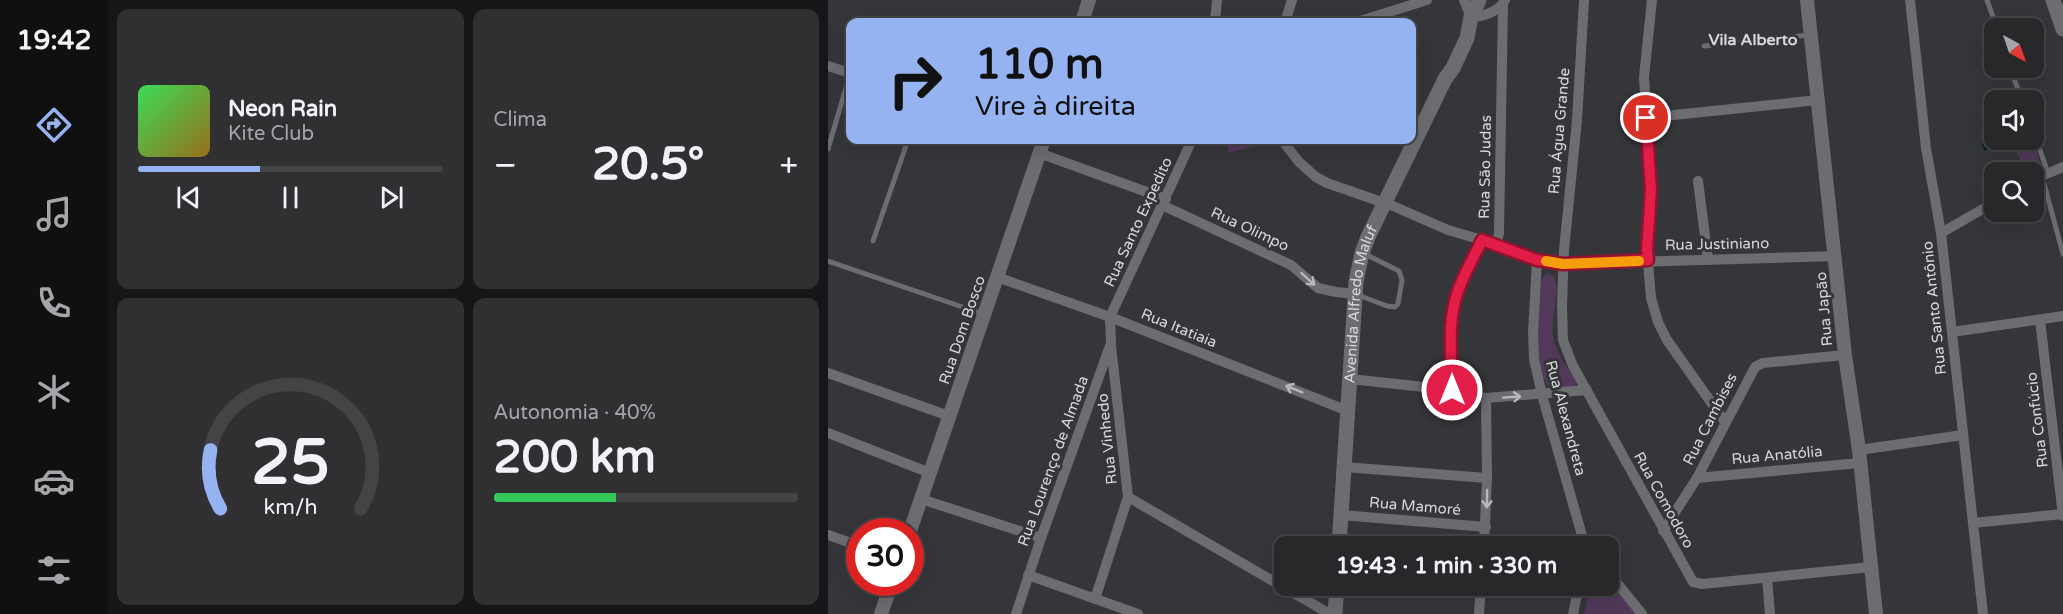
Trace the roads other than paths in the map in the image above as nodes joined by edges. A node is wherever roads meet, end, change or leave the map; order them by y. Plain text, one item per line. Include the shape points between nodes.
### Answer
1 (1089, 0) edge
2 (1217, 0) edge
3 (1292, 0) edge
4 (1427, 0) edge
5 (1464, 0) edge
6 (1479, 0) edge
7 (1584, 0) edge
8 (1652, 0) edge
9 (1807, 0) edge
10 (1910, 0) edge
11 (1987, 0) edge
12 (2053, 0) edge
13 (1504, 3) edge
14 (1083, 18) edge
15 (1215, 18) edge
16 (1286, 18) edge
17 (1370, 18) edge
18 (1993, 18) edge
19 (1471, 19) junction
20 (2063, 29) edge
21 (1810, 35) junction
22 (1704, 46) dead end
23 (828, 66) edge
24 (846, 72) edge
25 (846, 87) edge
26 (1818, 100) junction
27 (1646, 118) junction
28 (1416, 138) edge
29 (907, 144) edge
30 (1190, 144) edge
31 (1285, 144) edge
32 (1413, 144) edge
33 (1041, 146) edge
34 (828, 149) edge
35 (2063, 167) edge
36 (2044, 175) edge
37 (1698, 181) dead end
38 (2044, 187) edge
39 (1164, 202) junction
40 (1384, 203) junction
41 (1984, 208) edge
42 (1941, 233) junction
43 (1482, 240) junction
44 (873, 241) dead end
45 (1496, 245) junction
46 (1362, 253) junction
47 (2063, 254) edge
48 (1836, 256) junction
49 (1537, 260) junction
50 (1648, 260) junction
51 (1708, 260) junction
52 (828, 261) edge
53 (1563, 264) junction
54 (997, 277) junction
55 (1355, 294) junction
56 (985, 315) junction
57 (2063, 316) edge
58 (1110, 317) junction
59 (2040, 320) junction
60 (1952, 332) junction
61 (1111, 342) junction
62 (1845, 355) junction
63 (828, 373) edge
64 (1350, 380) junction
65 (1452, 390) junction
66 (1587, 390) junction
67 (1542, 395) junction
68 (1486, 398) junction
69 (1348, 411) junction
70 (950, 416) junction
71 (1725, 422) junction
72 (828, 433) edge
73 (1963, 435) junction
74 (1860, 456) junction
75 (1344, 467) junction
76 (930, 473) junction
77 (1487, 478) junction
78 (1697, 478) junction
79 (1128, 497) junction
80 (921, 499) junction
81 (2063, 514) edge
82 (1341, 515) junction
83 (914, 518) edge
84 (1973, 523) junction
85 (1486, 527) junction
86 (1663, 531) junction
87 (828, 535) edge
88 (1340, 536) edge
89 (1485, 536) edge
90 (1583, 536) edge
91 (1041, 538) junction
92 (846, 541) edge
93 (1871, 567) junction
94 (1029, 575) junction
95 (1767, 578) junction
96 (1619, 586) edge
97 (887, 596) edge
98 (1336, 596) edge
99 (1480, 596) edge
100 (1577, 596) edge
101 (1095, 599) junction
102 (881, 614) edge
103 (1016, 614) edge
104 (1138, 614) edge
105 (1330, 614) edge
106 (1335, 614) edge
107 (1479, 614) edge
108 (1573, 614) edge
109 (1642, 614) edge
110 (1770, 614) edge
111 (1876, 614) edge
112 (1983, 614) edge

1 - 14 street
2 - 15 street
3 - 16 street
4 - 17 street
5 - 19 street
6 - 19 main road, Avenida Alfredo Maluf
7 - 53 street, Rua Água Grande
8 - 27 street via 1644,77
9 - 21 street, Rua Japão
10 - 42 street, Rua Santo Antônio via 1926,148
11 - 18 lane
12 - 20 main road
13 - 19 street
13 - 45 street, Rua São Judas
19 - 28 main road, Avenida Alfredo Maluf
21 - 22 lane
21 - 26 street, Rua Japão
23 - 24 street
25 - 34 lane
26 - 27 street
26 - 48 street, Rua Japão
27 - 50 street via 1651,190
29 - 44 lane
30 - 39 street, Rua Santo Expedito
31 - 40 street, Rua São Judas via 1316,177
32 - 40 main road, Avenida Alfredo Maluf
33 - 39 street, Rua Olimpo
33 - 54 street, Rua Dom Bosco
35 - 36 street
37 - 51 street
38 - 47 lane
39 -> 55 street, Rua Olimpo via 1291,265 1318,288
39 - 58 street, Rua Santo Expedito
40 - 43 street, Rua São Judas
40 - 46 main road, Avenida Alfredo Maluf
41 - 42 street
42 - 60 street, Rua Santo Antônio
43 - 45 street, Rua São Judas
43 - 65 street via 1454,306
45 - 49 street, Rua Justiniano
46 - 55 main road, Avenida Alfredo Maluf
46 - 55 lane via 1399,271 1402,280 1398,304 1387,306
48 - 51 street, Rua Justiniano
48 - 62 street, Rua Japão
49 - 53 street, Rua Justiniano
49 - 67 street, Rua Alexandreta via 1533,346
50 - 51 street, Rua Justiniano
50 - 53 street, Rua Justiniano
50 - 71 street via 1651,298 1658,322
52 - 56 lane
53 - 66 street, Rua Comodoro via 1563,340
54 - 56 street, Rua Dom Bosco
54 - 58 street, Rua Itatiaia
55 - 64 main road, Avenida Alfredo Maluf
56 - 70 street, Rua Dom Bosco
57 - 59 street
58 - 61 street, Rua Lourenço de Almada
69 -> 58 street, Rua Itatiaia
59 - 60 street
59 - 81 street, Rua Confúcio
60 - 73 street, Rua Santo Antônio
61 - 79 street, Rua Vinhedo
61 - 91 street, Rua Lourenço de Almada
62 - 71 street, Rua Cambises via 1757,365
62 - 74 street, Rua Japão
63 - 70 street
64 - 65 street
64 - 69 main road, Avenida Alfredo Maluf
65 - 68 street
66 - 67 street
66 - 86 street, Rua Comodoro
68 -> 67 street
67 - 90 street, Rua Alexandreta
68 - 77 street
69 - 75 main road, Avenida Alfredo Maluf
70 - 76 street, Rua Dom Bosco
71 - 78 street, Rua Cambises
72 - 76 street
73 - 74 street, Rua Anatólia
73 - 84 street, Rua Santo Antônio
74 - 78 street, Rua Anatólia
74 - 93 street, Rua Japão
75 - 77 street
75 - 82 main road, Avenida Alfredo Maluf
76 - 80 street, Rua Dom Bosco
77 -> 85 street
78 - 86 street, Rua Cambises
79 - 101 street, Rua Vinhedo
79 - 105 street
80 - 83 street, Rua Dom Bosco
80 - 91 street
81 - 84 street
82 - 85 street, Rua Mamoré
82 - 88 main road, Avenida Alfredo Maluf
84 - 112 street, Rua Santo Antônio
85 - 89 street
86 - 95 street, Rua Comodoro via 1695,584
87 - 92 street
91 - 94 street, Rua Lourenço de Almada
93 - 95 street, Rua Comodoro
93 - 111 street, Rua Japão
94 - 101 street
94 - 103 street, Rua Lourenço de Almada
95 - 110 street
96 - 109 street
97 - 102 street
98 - 106 main road
99 - 107 street
100 - 108 street
101 - 104 street

